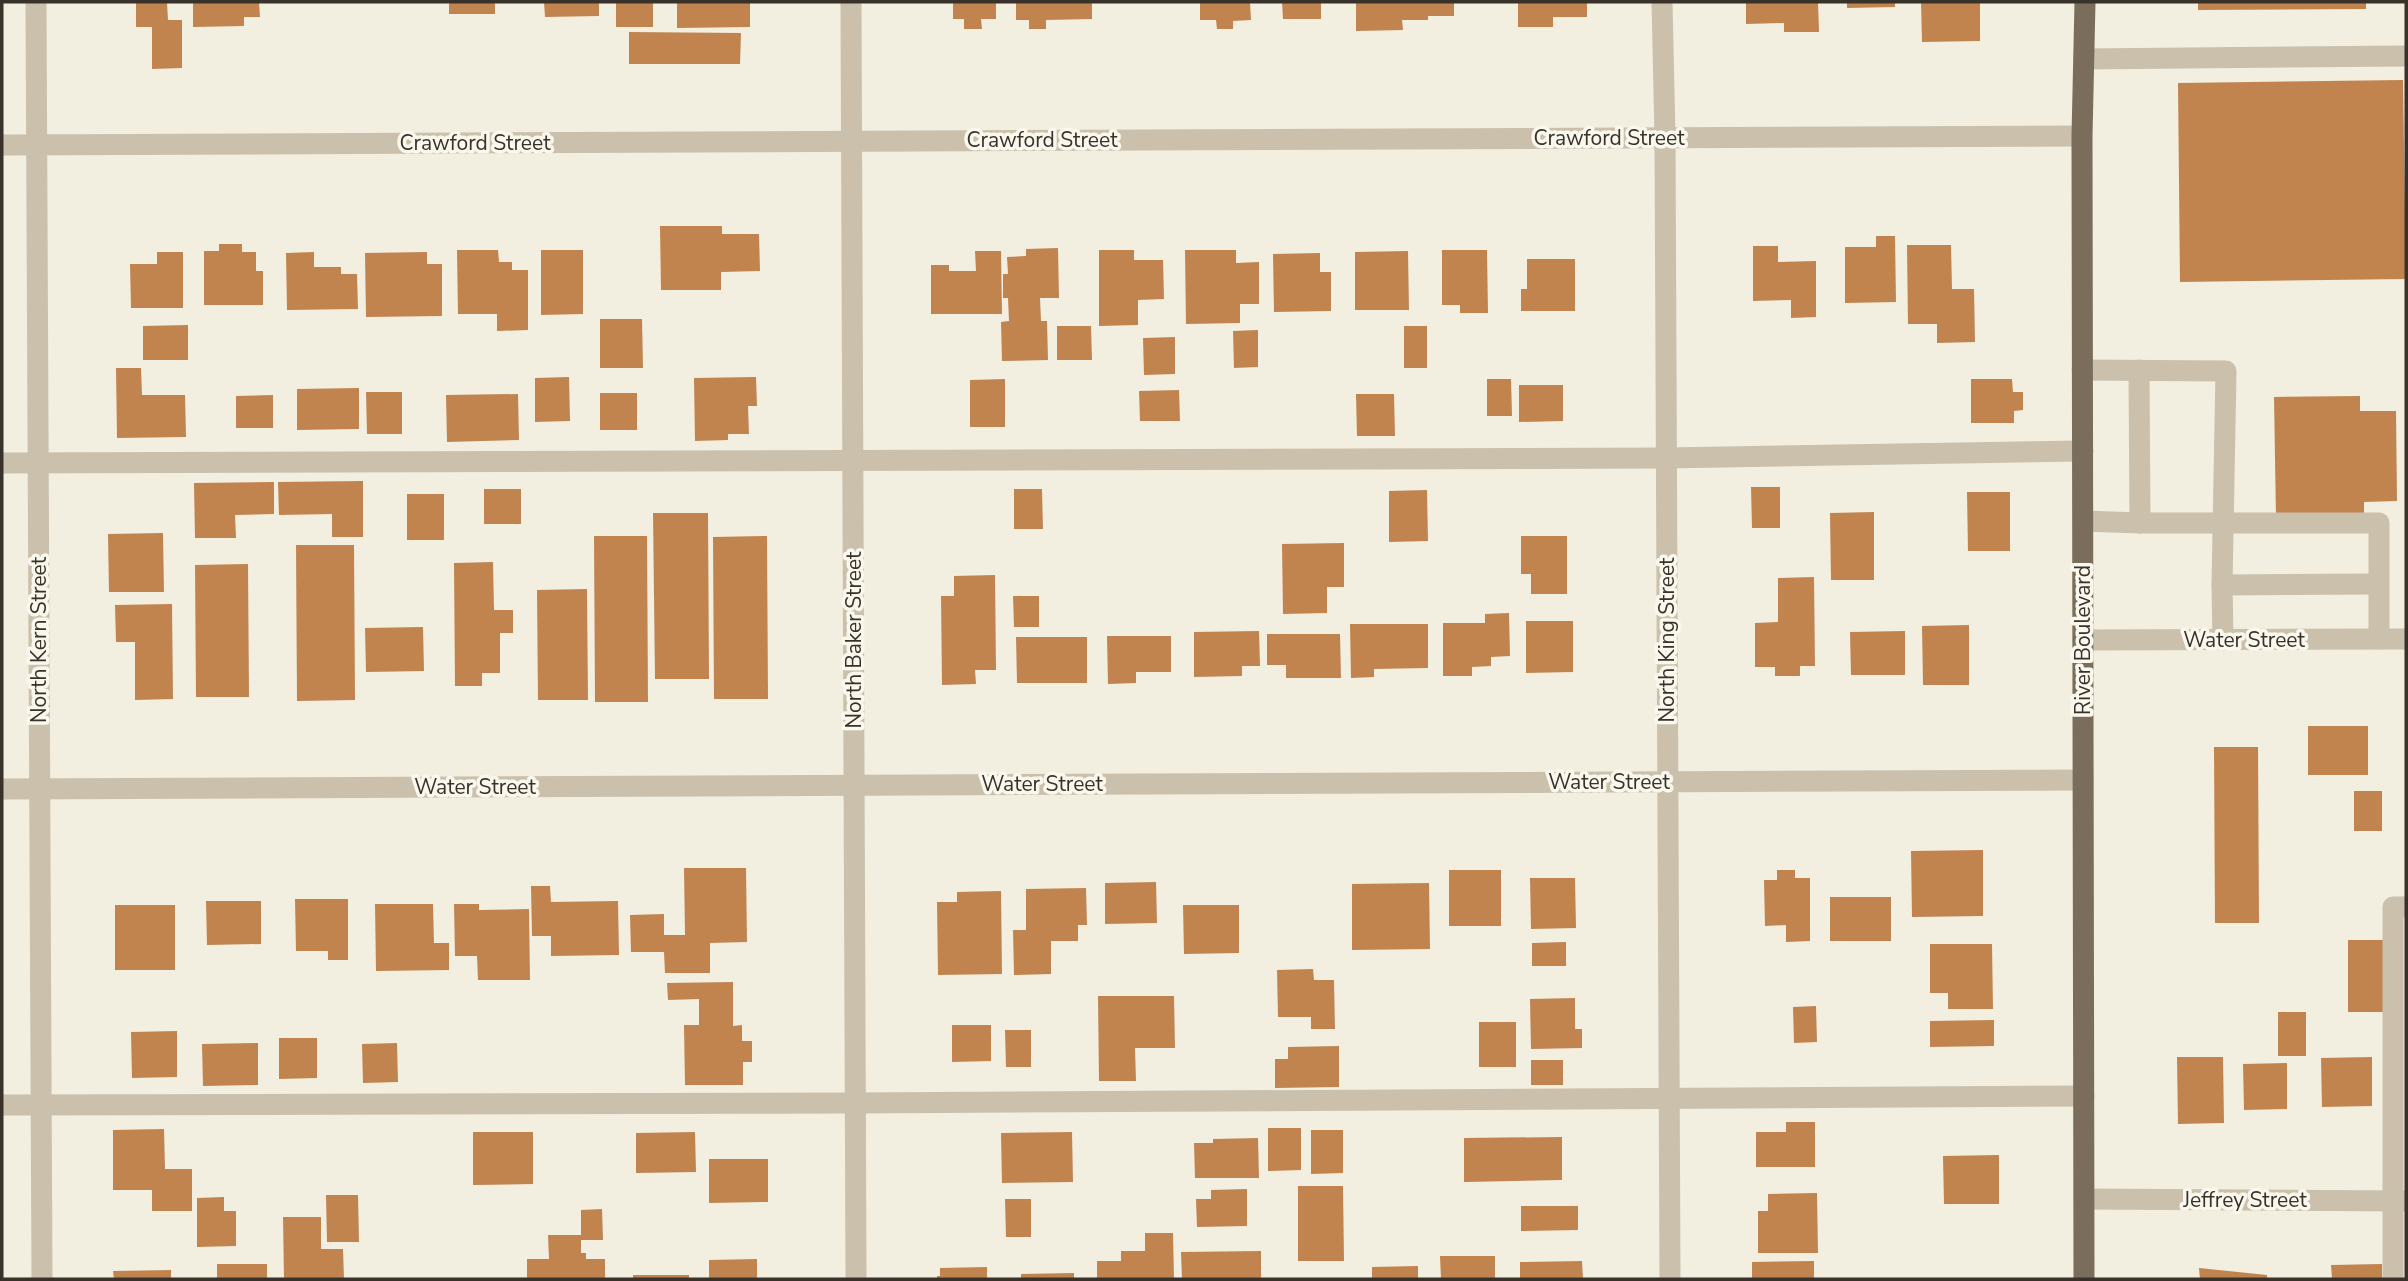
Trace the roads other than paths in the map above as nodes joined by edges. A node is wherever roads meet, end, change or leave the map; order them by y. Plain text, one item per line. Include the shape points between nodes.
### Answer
1 (36, 2) edge
2 (851, 2) edge
3 (1662, 2) edge
4 (2085, 2) edge
5 (2406, 56) edge
6 (2084, 59) junction
7 (2082, 136) junction
8 (1665, 138) junction
9 (851, 141) junction
10 (2, 145) edge
11 (37, 145) junction
12 (2082, 370) junction
13 (2139, 370) junction
14 (2083, 451) junction
15 (1666, 458) junction
16 (853, 461) junction
17 (2, 463) edge
18 (39, 463) junction
19 (2083, 521) junction
20 (2140, 523) junction
21 (2223, 524) junction
22 (2378, 584) junction
23 (2222, 585) junction
24 (2379, 639) junction
25 (2406, 639) edge
26 (2083, 640) junction
27 (2223, 640) junction
28 (2083, 780) junction
29 (1668, 782) junction
30 (854, 785) junction
31 (2, 789) edge
32 (40, 789) junction
33 (2406, 907) edge
34 (2084, 1096) junction
35 (1670, 1099) junction
36 (855, 1103) junction
37 (41, 1104) junction
38 (2, 1105) edge
39 (2084, 1199) junction
40 (2400, 1201) edge
41 (42, 1279) edge
42 (856, 1279) edge
43 (1670, 1279) edge
44 (2084, 1279) edge
45 (2393, 1279) edge

1 - 11 street, North Kern Street
2 - 9 street, North Baker Street
3 - 8 street, North King Street
4 - 6 main road, River Boulevard
5 - 6 street
6 - 7 main road, River Boulevard
7 - 8 street, Crawford Street
7 - 12 main road, River Boulevard
8 - 9 street, Crawford Street
8 - 15 street, North King Street
9 - 11 street, Crawford Street
9 - 16 street, North Baker Street
10 - 11 street, Crawford Street
11 - 18 street, North Kern Street
12 - 13 street
12 - 14 main road, River Boulevard
13 - 20 street
13 - 21 street via 2226,371
14 - 15 street
14 - 19 main road, River Boulevard
15 - 16 street
15 - 29 street, North King Street
16 - 18 street
16 - 30 street, North Baker Street
17 - 18 street
18 - 32 street, North Kern Street
19 - 20 street
19 - 26 main road, River Boulevard
20 - 21 street
21 - 22 street via 2379,523
21 - 23 street
22 - 23 street
22 - 24 street
23 - 27 street
24 - 25 street, Water Street
24 - 27 street, Water Street
26 - 27 street, Water Street
26 - 28 main road, River Boulevard
28 - 29 street, Water Street
28 - 34 main road, River Boulevard
29 - 30 street, Water Street
29 - 35 street, North King Street
30 - 32 street, Water Street
30 - 36 street, North Baker Street
31 - 32 street, Water Street
32 - 37 street, North Kern Street
33 - 40 street via 2393,907
34 - 35 street
34 - 39 main road, River Boulevard
35 - 36 street
35 - 43 street, North King Street
36 - 37 street
36 - 42 street, North Baker Street
37 - 38 street
37 - 41 street, North Kern Street
39 - 40 street, Jeffrey Street
39 - 44 main road, River Boulevard
40 - 45 street

